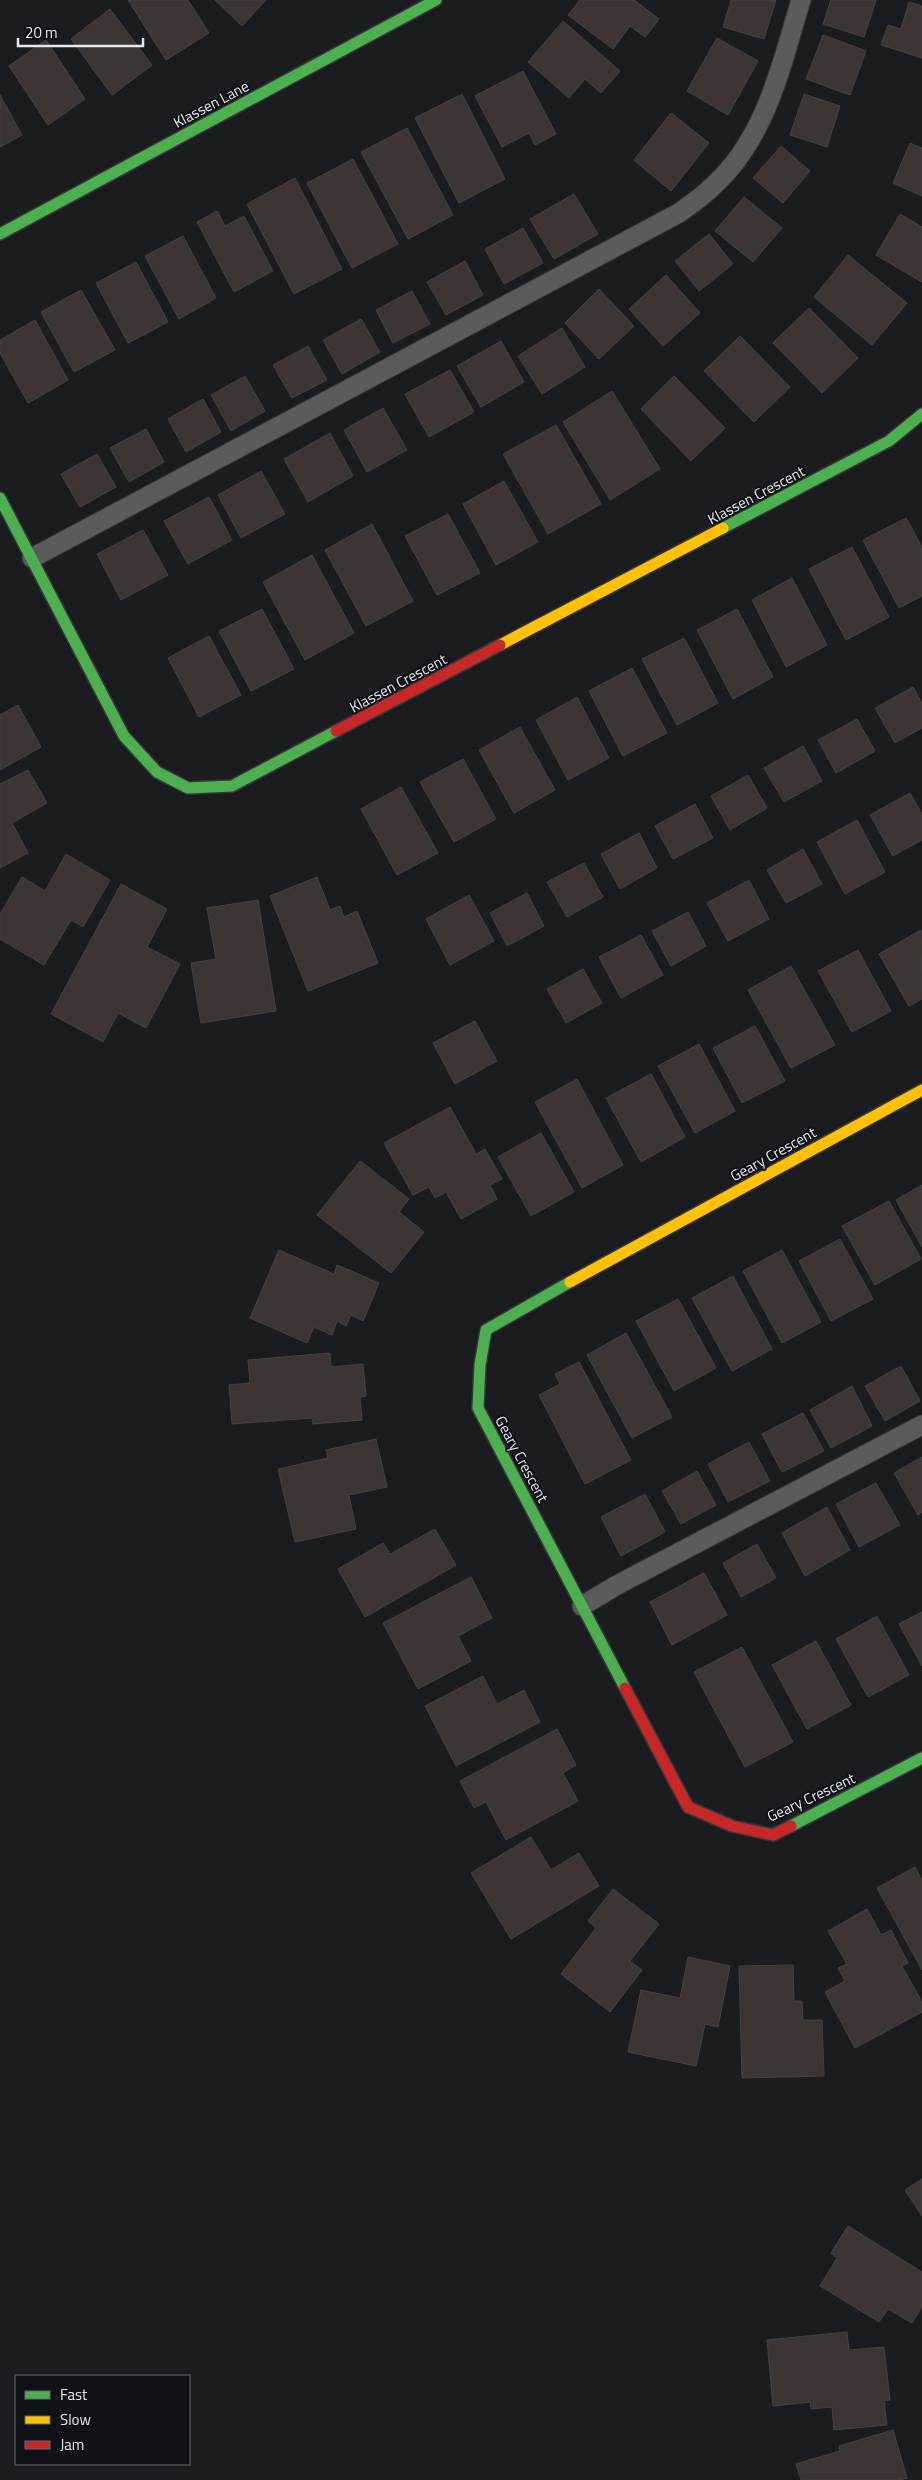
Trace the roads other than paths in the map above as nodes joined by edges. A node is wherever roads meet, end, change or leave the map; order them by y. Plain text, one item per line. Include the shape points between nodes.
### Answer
1 (436, 0) edge
2 (802, 0) edge
3 (0, 234) edge
4 (922, 414) edge
5 (0, 498) edge
6 (32, 558) junction
7 (922, 1090) edge
8 (922, 1425) edge
9 (582, 1606) junction
10 (922, 1758) edge

1 - 3 street, Klassen Lane
2 - 6 lane via 774,91 758,127 741,154 713,187 679,214
4 - 6 street, Klassen Crescent via 890,441 232,786 188,788 157,772 124,736
5 - 6 street, Klassen Crescent
7 - 9 street, Geary Crescent via 486,1330 478,1408
8 - 9 lane
9 - 10 street, Geary Crescent via 688,1807 732,1826 773,1835

